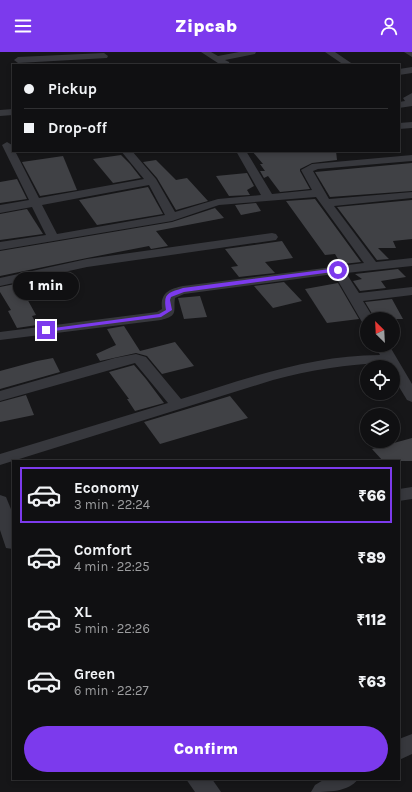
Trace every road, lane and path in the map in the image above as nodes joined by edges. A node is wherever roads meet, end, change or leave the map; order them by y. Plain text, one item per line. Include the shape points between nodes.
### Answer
1 (23, 52) edge
2 (205, 52) edge
3 (252, 52) edge
4 (329, 52) edge
5 (408, 52) edge
6 (102, 54) edge
7 (412, 54) edge
8 (217, 59) junction
9 (17, 63) edge
10 (111, 64) edge
11 (226, 64) edge
12 (348, 64) edge
13 (411, 71) edge
14 (400, 72) edge
15 (412, 96) edge
16 (400, 105) edge
17 (12, 112) edge
18 (0, 114) edge
19 (412, 125) edge
20 (400, 126) edge
21 (6, 145) edge
22 (127, 152) edge
23 (242, 152) edge
24 (412, 158) edge
25 (152, 181) junction
26 (319, 192) junction
27 (412, 195) edge
28 (268, 197) junction
29 (35, 203) junction
30 (327, 203) junction
31 (0, 209) edge
32 (172, 217) junction
33 (272, 237) dead end
34 (53, 238) junction
35 (0, 246) edge
36 (412, 262) edge
37 (372, 266) junction
38 (338, 270) junction
39 (0, 282) edge
40 (412, 291) edge
41 (355, 298) junction
42 (363, 312) edge
43 (0, 336) edge
44 (386, 352) edge
45 (390, 359) junction
46 (0, 396) edge
47 (412, 397) edge
48 (178, 406) junction
49 (0, 460) edge
50 (412, 493) edge
51 (400, 495) edge
52 (0, 501) edge
53 (7, 536) edge
54 (412, 743) edge
55 (400, 749) edge
56 (199, 780) edge
57 (344, 780) edge
58 (209, 792) edge
59 (322, 792) edge

1 - 9 street
2 - 8 street
3 - 8 street
4 - 12 street
5 - 7 street
6 - 9 street
6 - 10 street
8 - 11 street
13 - 14 street
15 - 16 street via 408,98 411,103
17 - 18 street
19 - 20 street
21 - 29 street
22 - 25 street
23 - 28 street
24 - 26 street via 308,168
25 - 29 street
25 - 32 street
26 - 28 street
26 - 30 street
27 - 30 street
28 - 32 street via 218,202
29 - 31 street
29 - 34 street
30 - 37 street
32 - 34 street
33 - 39 street via 87,263
34 - 35 street
36 - 37 street
37 - 38 street
38 - 41 street
38 - 43 street via 183,290 168,297 169,310 166,314 152,318
40 - 41 street
41 - 42 street
44 - 45 street
45 - 47 street
45 - 48 street via 369,358 324,363
46 - 48 street via 136,358 141,360
48 - 49 street
50 - 51 street
52 - 53 street
54 - 55 street
56 - 58 street
57 - 59 street

